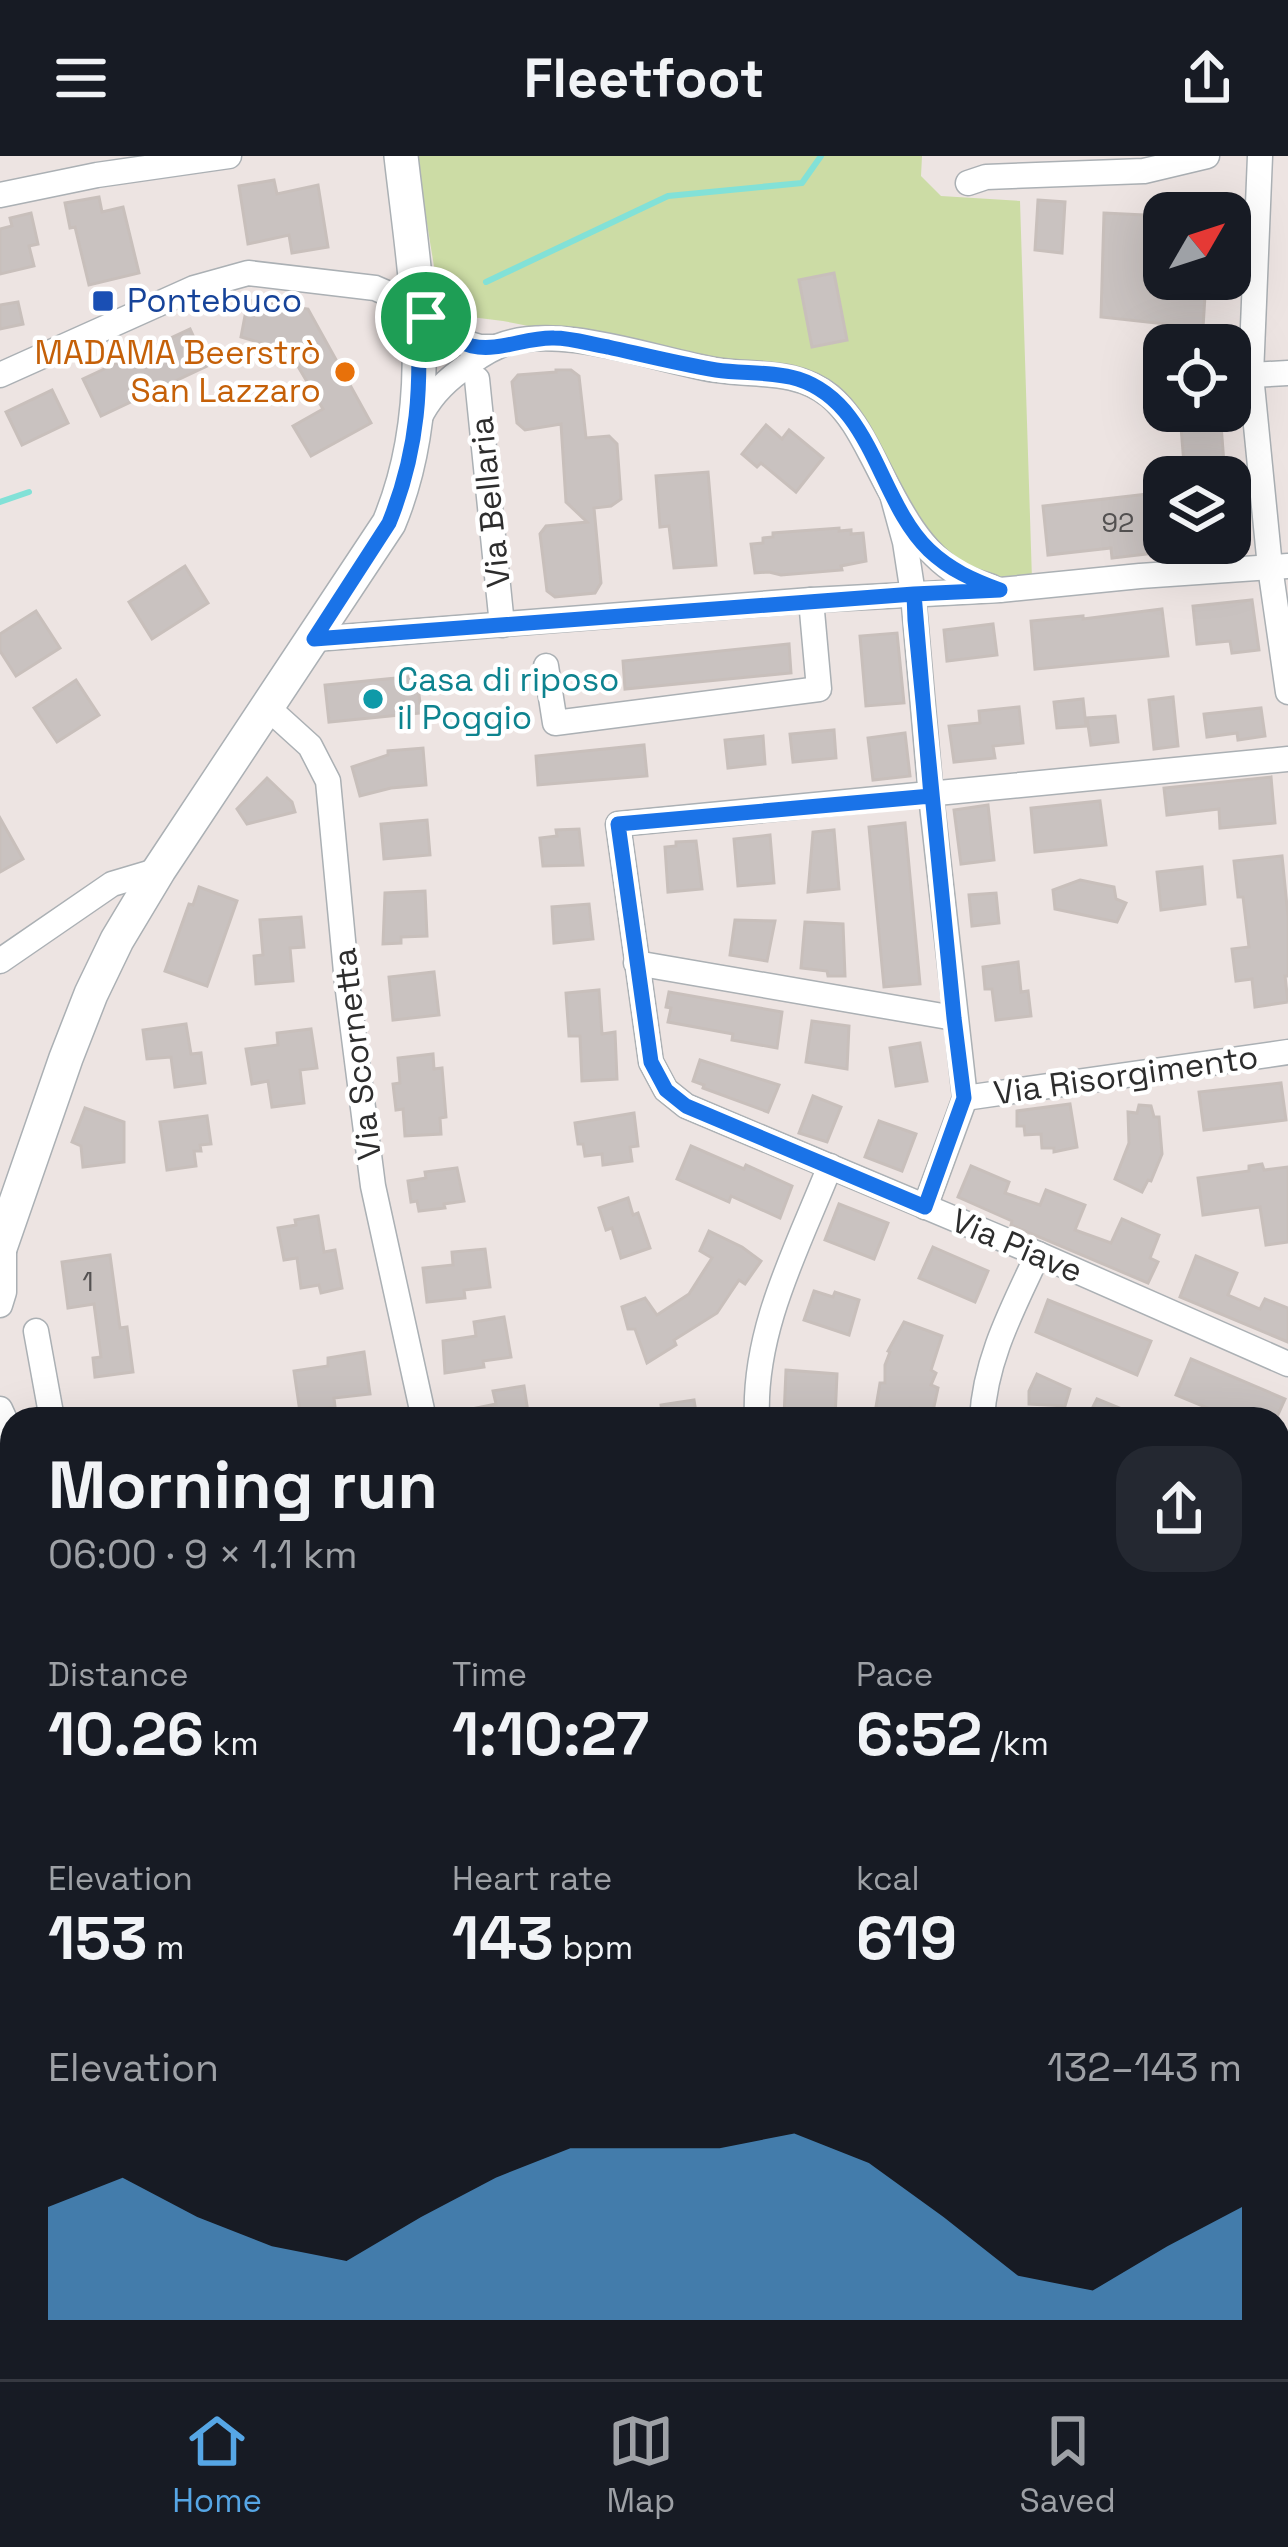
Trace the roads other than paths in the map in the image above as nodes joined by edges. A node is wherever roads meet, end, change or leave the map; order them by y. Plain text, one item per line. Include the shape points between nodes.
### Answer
1 (229, 156) edge
2 (401, 156) edge
3 (1207, 156) edge
4 (1260, 156) edge
5 (968, 183) dead end
6 (0, 195) edge
7 (417, 306) junction
8 (495, 347) junction
9 (1288, 374) edge
10 (0, 375) edge
11 (1251, 375) junction
12 (477, 379) dead end
13 (418, 421) junction
14 (893, 498) junction
15 (1279, 567) edge
16 (1000, 590) junction
17 (914, 594) junction
18 (811, 600) junction
19 (502, 626) junction
20 (314, 639) junction
21 (546, 666) dead end
22 (1288, 692) edge
23 (267, 707) junction
24 (1288, 759) edge
25 (931, 796) junction
26 (159, 870) junction
27 (0, 961) edge
28 (636, 963) junction
29 (954, 1018) junction
30 (1288, 1052) edge
31 (964, 1098) junction
32 (830, 1166) junction
33 (925, 1207) junction
34 (2, 1244) edge
35 (1038, 1254) junction
36 (0, 1305) edge
37 (37, 1331) dead end
38 (1288, 1364) edge
39 (50, 1407) edge
40 (421, 1407) edge
41 (758, 1407) edge
42 (983, 1407) edge

1 - 6 street
2 - 7 street, Via Bellaria
3 - 5 street via 1144,171
4 - 11 street
7 - 8 street via 456,340
7 - 10 street via 375,288 248,273 194,288
7 - 13 street, Via Bellaria
8 - 13 street via 445,383
8 - 14 street via 554,338 722,371 792,376 849,417
9 - 11 street
11 - 15 street
12 - 19 street, Via Bellaria
13 - 20 street, Via Bellaria via 389,523
14 - 16 street via 925,547 957,574
14 - 17 street
15 - 16 street
15 - 22 street
16 - 17 street
17 - 18 street
17 - 25 street
18 - 19 street
18 - 21 street via 819,689 554,723
19 - 20 street
20 - 23 street, Via Bellaria
23 - 26 street, Via Bellaria
23 - 40 street, Via Scornetta via 310,746 328,781 373,1186
24 - 25 street
25 - 28 street, Via Piave via 618,824
25 - 29 street
26 - 27 street via 112,884
26 - 34 street, Via Bellaria via 91,994
28 - 29 street
28 - 32 street, Via Piave via 651,1062 666,1090 686,1106
29 - 31 street
30 - 31 street, Via Risorgimento
31 - 33 street
32 - 33 street, Via Piave
32 - 41 street via 772,1310
33 - 35 street, Via Piave
34 - 36 street
35 - 38 street, Via Piave
35 - 42 street via 994,1349
37 - 39 street

